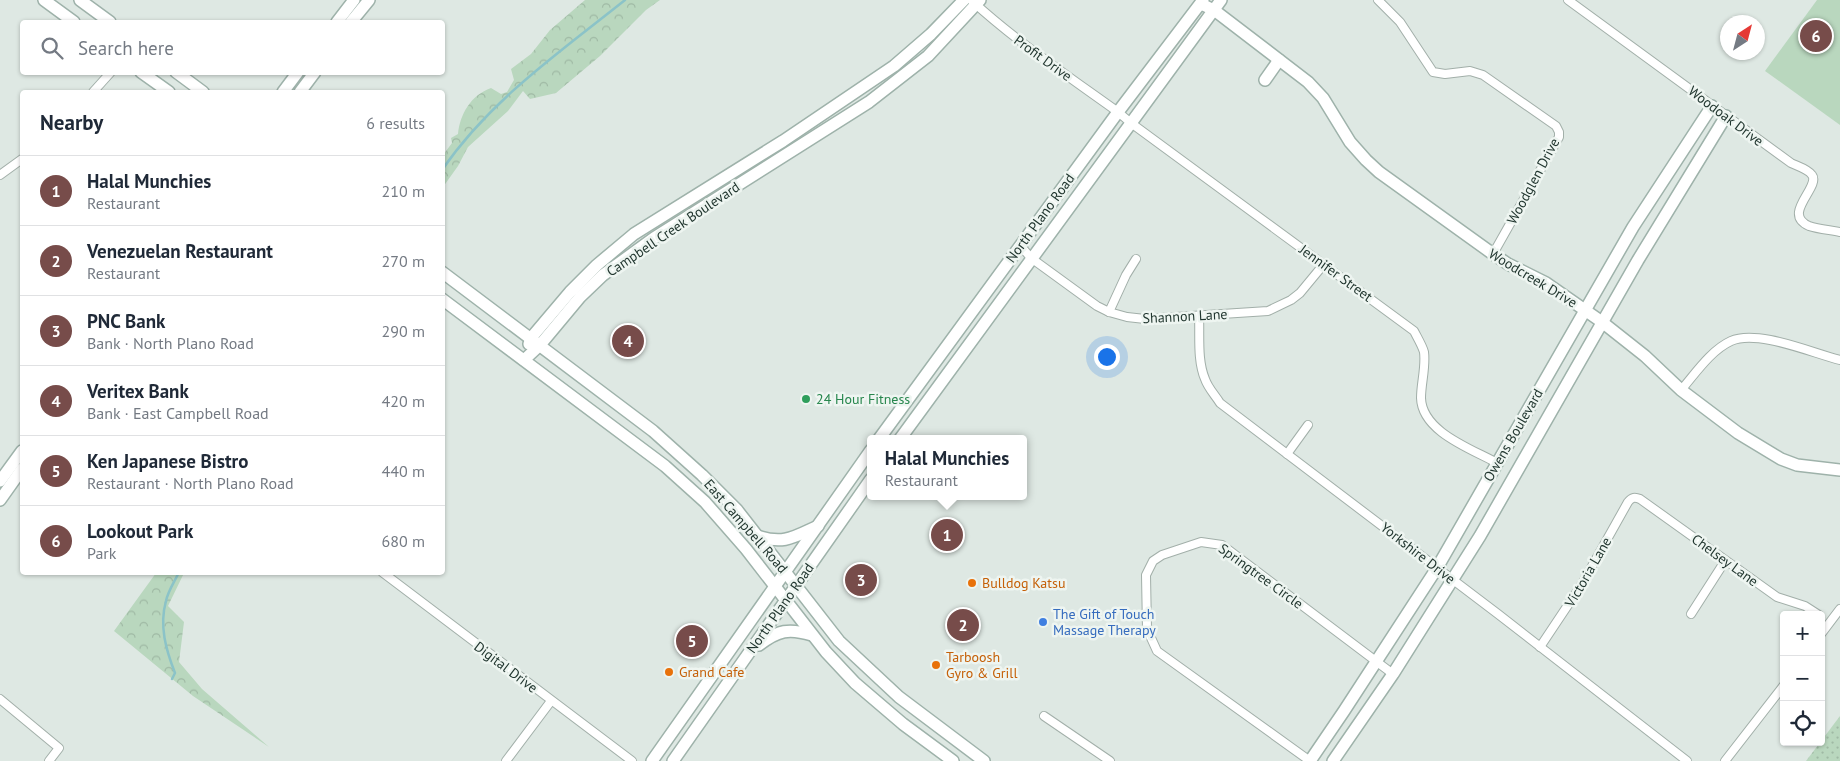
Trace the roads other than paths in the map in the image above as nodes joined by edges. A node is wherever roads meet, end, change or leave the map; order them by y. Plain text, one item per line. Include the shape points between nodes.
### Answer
1 (44, 0) edge
2 (80, 0) edge
3 (354, 0) edge
4 (369, 0) edge
5 (964, 0) edge
6 (1221, 0) edge
7 (1378, 0) edge
8 (1568, 0) edge
9 (976, 2) edge
10 (1202, 2) edge
11 (1214, 10) junction
12 (71, 20) edge
13 (107, 20) edge
14 (339, 20) edge
15 (353, 20) edge
16 (1279, 60) junction
17 (894, 66) junction
18 (108, 75) edge
19 (145, 75) edge
20 (180, 75) edge
21 (296, 75) edge
22 (312, 75) edge
23 (902, 76) junction
24 (1265, 80) dead end
25 (95, 90) edge
26 (166, 90) edge
27 (200, 90) edge
28 (284, 90) edge
29 (301, 90) edge
30 (1712, 106) junction
31 (1118, 112) junction
32 (1726, 116) junction
33 (1131, 123) junction
34 (20, 160) edge
35 (748, 164) junction
36 (754, 174) junction
37 (0, 175) edge
38 (1840, 232) edge
39 (628, 240) junction
40 (1020, 245) junction
41 (635, 252) junction
42 (1493, 254) junction
43 (1031, 258) junction
44 (1136, 259) dead end
45 (1324, 264) junction
46 (445, 274) edge
47 (445, 301) edge
48 (1585, 309) junction
49 (1110, 312) junction
50 (1200, 316) junction
51 (1602, 322) junction
52 (535, 341) junction
53 (524, 360) junction
54 (1840, 360) edge
55 (1681, 390) junction
56 (1308, 425) dead end
57 (882, 435) edge
58 (903, 435) edge
59 (20, 454) edge
60 (1287, 454) junction
61 (867, 456) edge
62 (1498, 463) junction
63 (20, 470) edge
64 (1840, 470) edge
65 (3, 482) edge
66 (867, 485) edge
67 (1635, 498) joint
68 (0, 500) edge
69 (819, 525) junction
70 (757, 536) junction
71 (1725, 561) junction
72 (1437, 568) junction
73 (786, 572) junction
74 (386, 575) edge
75 (1453, 580) junction
76 (797, 585) junction
77 (774, 588) junction
78 (786, 601) junction
79 (1840, 609) edge
80 (1813, 611) edge
81 (1691, 614) dead end
82 (1825, 618) edge
83 (1831, 622) junction
84 (1825, 629) edge
85 (812, 635) junction
86 (1540, 647) junction
87 (748, 654) junction
88 (1376, 662) junction
89 (1393, 674) junction
90 (1780, 690) edge
91 (0, 699) edge
92 (551, 701) junction
93 (1044, 716) dead end
94 (932, 722) junction
95 (921, 737) junction
96 (49, 761) edge
97 (506, 761) edge
98 (632, 761) edge
99 (652, 761) edge
100 (673, 761) edge
101 (952, 761) edge
102 (984, 761) edge
103 (1110, 761) edge
104 (1310, 761) edge
105 (1333, 761) edge
106 (1687, 761) edge
107 (1725, 761) edge

1 - 12 street
2 - 13 street
3 - 14 street
4 - 15 street
5 - 17 street, Campbell Creek Boulevard
6 - 11 street, North Plano Road
7 - 42 street, Woodglen Drive via 1400,22 1433,72 1483,74 1556,126 1559,132
8 - 30 street, Woodoak Drive
9 - 23 street, Campbell Creek Boulevard via 928,56
9 - 31 street, Profit Drive via 1026,46
10 - 11 street, Woodcreek Drive
10 - 31 street, North Plano Road
11 - 16 street, Woodcreek Drive
11 - 33 street, North Plano Road
16 - 24 street
16 - 42 street, Woodcreek Drive via 1315,88 1366,160
17 - 23 street
17 - 35 street, Campbell Creek Boulevard
18 - 25 street
19 - 26 street
20 - 27 street
21 - 28 street
22 - 29 street
23 - 36 street, Campbell Creek Boulevard via 869,102
30 - 32 street, Woodoak Drive
30 - 48 street, Owens Boulevard via 1633,227
31 - 33 street, Jennifer Street
31 - 40 street, North Plano Road
32 - 38 street, Woodoak Drive via 1791,164 1810,172 1814,181 1803,199 1799,212 1801,219 1808,225
32 - 51 street, Owens Boulevard
33 - 43 street, North Plano Road
33 - 45 street, Jennifer Street
34 - 37 street
35 - 36 street
35 - 39 street, Campbell Creek Boulevard via 677,206
36 - 41 street, Campbell Creek Boulevard
39 - 41 street
39 - 52 street, Campbell Creek Boulevard via 570,292
40 - 43 street, Shannon Lane
40 - 57 street, North Plano Road
41 - 52 street, Campbell Creek Boulevard via 603,275
42 - 48 street, Woodcreek Drive
43 - 49 street, Shannon Lane
43 - 58 street, North Plano Road
44 - 49 street
45 - 50 street, Shannon Lane via 1300,293 1268,311
45 - 62 street, Jennifer Street via 1414,331 1424,350 1421,400 1434,426
46 - 52 street, East Campbell Road
47 - 53 street, East Campbell Road
48 - 51 street, Woodcreek Drive
48 - 62 street, Owens Boulevard
49 - 50 street, Shannon Lane via 1145,319
50 - 60 street, Yorkshire Drive via 1201,361 1206,381 1220,403
51 - 55 street, Woodcreek Drive
51 - 75 street, Owens Boulevard
52 - 53 street, Campbell Creek Boulevard
52 - 70 street, East Campbell Road via 653,431 720,492
53 - 77 street, East Campbell Road via 665,466 705,502 746,549
54 - 55 street via 1762,338 1746,338 1731,341 1709,357
55 - 64 street, Woodcreek Drive via 1738,433 1781,459 1797,465
56 - 60 street
59 - 65 street
60 - 72 street, Yorkshire Drive
61 - 69 street, North Plano Road
62 - 72 street, Owens Boulevard
63 - 65 street
65 - 68 street
66 - 76 street, North Plano Road
67 - 71 street, Chelsey Lane
67 - 86 street, Victoria Lane via 1628,502 1579,590
69 - 70 street via 780,541
69 - 73 street, North Plano Road
70 - 73 street, East Campbell Road
71 - 80 street, Chelsey Lane via 1777,597
71 - 81 street
72 - 75 street, Yorkshire Drive
72 - 88 street, Owens Boulevard
73 - 76 street, East Campbell Road
73 - 77 street, North Plano Road
74 - 92 street, Digital Drive
75 - 86 street, Yorkshire Drive
75 - 89 street, Owens Boulevard
76 - 78 street, North Plano Road
76 - 94 street, East Campbell Road via 840,641 899,697
77 - 78 street, East Campbell Road
77 - 99 street, North Plano Road
78 - 85 street, East Campbell Road
78 - 87 street, North Plano Road
79 - 83 street
82 - 83 street, Chelsey Lane
83 - 84 street
85 - 87 street via 798,630 780,632
85 - 95 street, East Campbell Road via 854,683
86 - 106 street, Yorkshire Drive
87 - 100 street, North Plano Road
88 - 89 street, Springtree Circle
88 - 104 street, Owens Boulevard
88 - 104 street, Springtree Circle via 1222,545 1201,542 1153,561 1146,575 1147,629 1157,651
89 - 105 street, Owens Boulevard
90 - 107 street
91 - 96 street via 59,748
92 - 97 street
92 - 98 street, Digital Drive
93 - 103 street
94 - 95 street
94 - 102 street, East Campbell Road
95 - 101 street, East Campbell Road

